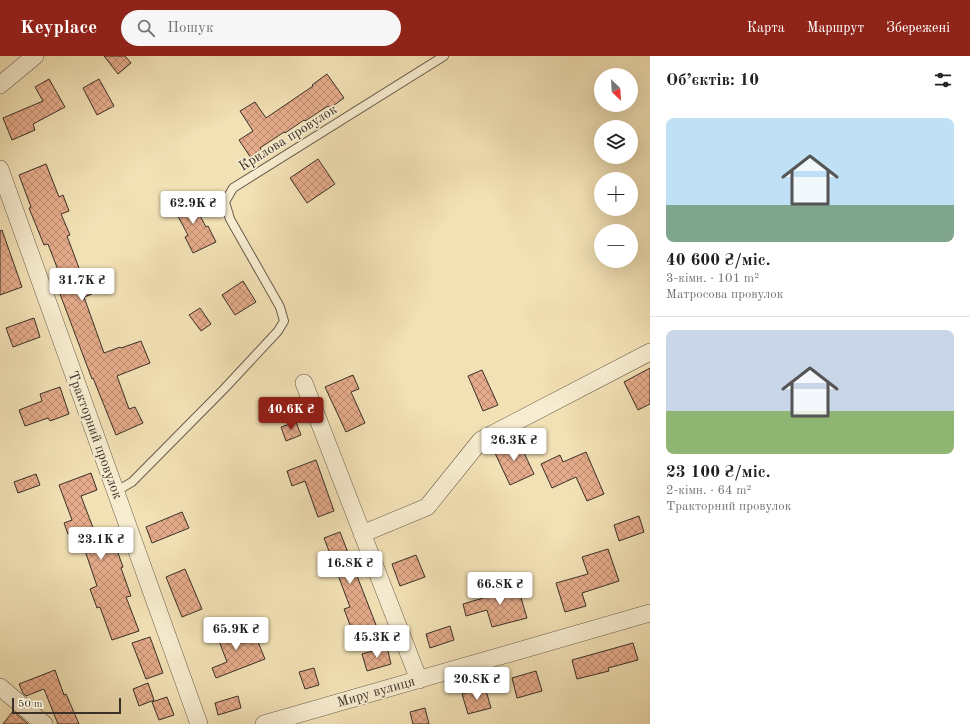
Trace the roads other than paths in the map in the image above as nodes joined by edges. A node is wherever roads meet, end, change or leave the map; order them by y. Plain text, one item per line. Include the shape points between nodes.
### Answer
1 (35, 56) edge
2 (444, 56) edge
3 (0, 85) edge
4 (0, 169) edge
5 (650, 352) edge
6 (304, 383) dead end
7 (116, 492) junction
8 (362, 534) junction
9 (650, 613) edge
10 (419, 680) junction
11 (0, 687) edge
12 (44, 724) edge
13 (199, 724) edge
14 (264, 724) edge

1 - 3 street
2 - 7 lane, Крилова провулок via 233,188 225,202 230,219 280,307 284,321 278,331 224,389 132,482
4 - 7 street, Тракторний провулок
5 - 8 street via 481,440 427,507
6 - 8 street
7 - 13 street, Тракторний провулок
8 - 10 street
9 - 10 street, Миру вулиця
10 - 14 street, Миру вулиця
11 - 12 street

